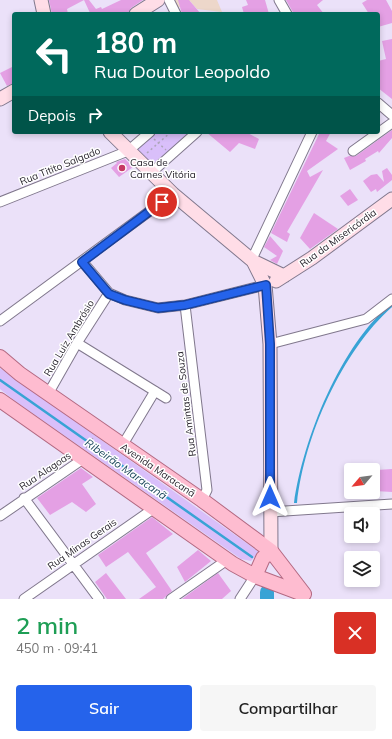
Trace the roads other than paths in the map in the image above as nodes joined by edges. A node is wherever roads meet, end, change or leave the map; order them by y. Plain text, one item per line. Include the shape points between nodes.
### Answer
1 (41, 0) edge
2 (158, 0) edge
3 (169, 0) edge
4 (278, 0) edge
5 (44, 12) edge
6 (139, 12) edge
7 (175, 12) edge
8 (286, 12) edge
9 (12, 92) edge
10 (0, 99) edge
11 (380, 105) edge
12 (392, 115) edge
13 (392, 123) edge
14 (380, 132) edge
15 (112, 134) edge
16 (148, 134) edge
17 (195, 134) edge
18 (311, 134) edge
19 (377, 134) edge
20 (128, 151) junction
21 (353, 151) dead end
22 (151, 173) junction
23 (173, 194) junction
24 (392, 199) edge
25 (0, 202) edge
26 (252, 260) junction
27 (82, 262) junction
28 (284, 276) junction
29 (266, 285) junction
30 (109, 294) junction
31 (392, 299) edge
32 (185, 305) junction
33 (0, 321) edge
34 (77, 343) junction
35 (270, 344) junction
36 (0, 357) edge
37 (155, 391) junction
38 (48, 394) junction
39 (166, 398) dead end
40 (0, 400) edge
41 (122, 446) junction
42 (84, 454) junction
43 (24, 498) junction
44 (202, 500) junction
45 (392, 504) edge
46 (153, 509) junction
47 (270, 512) junction
48 (0, 516) edge
49 (271, 551) junction
50 (227, 560) junction
51 (72, 564) junction
52 (281, 565) junction
53 (255, 576) junction
54 (270, 580) junction
55 (308, 596) edge
56 (24, 599) edge
57 (99, 599) edge
58 (171, 599) edge
59 (240, 599) edge

1 - 5 street
2 - 6 street
3 - 7 street
4 - 8 street
9 - 10 street
11 - 12 street
13 - 14 street
15 - 20 street
16 - 20 street, Rua Titito Salgado
17 - 22 street
18 - 26 street
19 - 21 street
20 - 22 street
20 - 25 street, Rua Titito Salgado
22 - 23 street
23 - 26 street
23 - 27 street
24 - 28 street, Rua da Misericórdia
26 - 28 street
26 - 29 street
27 - 30 street
27 - 33 street
28 - 29 street, Rua da Misericórdia
29 - 32 street
29 - 35 street
30 - 32 street via 158,308
30 - 34 street, Rua Luiz Ambrósio
31 - 35 street via 366,320
32 - 44 street, Rua Amintas de Souza via 207,490
34 - 37 street
34 - 38 street, Rua Luiz Ambrósio
35 - 47 street
36 - 38 main road, Avenida Maracanã
37 - 39 street
37 - 41 street
38 - 41 main road, Avenida Maracanã
40 - 42 main road, Avenida Maracanã
41 - 44 main road, Avenida Maracanã
42 - 43 street, Rua Alagoas
42 - 46 main road, Avenida Maracanã
43 - 48 street, Rua Alagoas
43 - 51 street
44 - 49 main road, Avenida Maracanã
45 - 47 street
46 - 50 main road, Avenida Maracanã
46 - 51 street, Rua Minas Gerais
47 - 49 street
49 - 52 main road, Avenida Maracanã
49 - 53 main road via 263,558
50 - 53 main road, Avenida Maracanã
50 - 58 street
51 - 56 street, Rua Minas Gerais
51 - 57 street
52 - 54 main road via 275,577
52 - 55 main road, Avenida Maracanã
53 - 54 main road, Avenida Maracanã
53 - 59 street
54 - 55 main road, Avenida Maracanã

